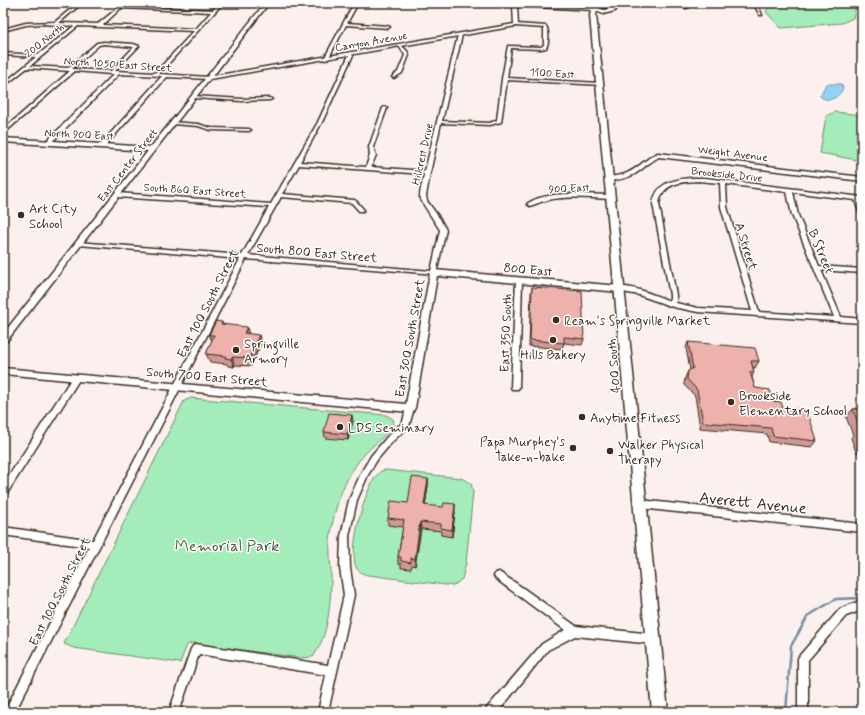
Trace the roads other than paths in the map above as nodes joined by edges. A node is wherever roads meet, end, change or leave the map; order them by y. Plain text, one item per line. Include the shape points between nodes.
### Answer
1 (80, 3) edge
2 (126, 3) edge
3 (221, 3) edge
4 (267, 3) edge
5 (356, 3) edge
6 (479, 3) edge
7 (620, 3) edge
8 (682, 3) edge
9 (755, 3) edge
10 (841, 3) edge
11 (515, 5) junction
12 (608, 5) edge
13 (862, 6) edge
14 (121, 7) junction
15 (686, 7) dead end
16 (596, 8) edge
17 (214, 11) junction
18 (761, 14) dead end
19 (56, 23) junction
20 (78, 24) junction
21 (344, 24) junction
22 (100, 25) junction
23 (516, 25) junction
24 (388, 27) dead end
25 (3, 30) edge
26 (196, 30) junction
27 (460, 35) junction
28 (401, 46) junction
29 (3, 54) edge
30 (351, 55) junction
31 (39, 56) junction
32 (326, 59) junction
33 (26, 67) junction
34 (68, 70) junction
35 (74, 70) junction
36 (111, 73) junction
37 (117, 73) junction
38 (156, 75) junction
39 (165, 76) junction
40 (394, 77) dead end
41 (3, 78) edge
42 (209, 78) junction
43 (11, 79) junction
44 (504, 79) junction
45 (600, 84) junction
46 (3, 86) edge
47 (194, 97) junction
48 (270, 99) dead end
49 (385, 108) dead end
50 (440, 122) junction
51 (173, 123) junction
52 (249, 130) dead end
53 (3, 133) edge
54 (3, 140) edge
55 (48, 143) junction
56 (103, 145) junction
57 (153, 149) junction
58 (297, 163) junction
59 (368, 168) junction
60 (427, 173) junction
61 (608, 179) junction
62 (862, 179) edge
63 (723, 183) junction
64 (790, 191) junction
65 (117, 195) junction
66 (278, 195) junction
67 (610, 197) junction
68 (860, 199) edge
69 (530, 204) dead end
70 (272, 206) junction
71 (361, 210) dead end
72 (862, 212) edge
73 (79, 243) junction
74 (244, 257) junction
75 (817, 268) junction
76 (862, 271) edge
77 (434, 273) junction
78 (519, 280) junction
79 (620, 289) junction
80 (673, 305) junction
81 (756, 314) junction
82 (838, 319) junction
83 (862, 321) edge
84 (4, 337) edge
85 (3, 371) edge
86 (76, 378) junction
87 (177, 387) junction
88 (515, 387) dead end
89 (410, 408) junction
90 (3, 492) edge
91 (640, 504) junction
92 (862, 528) edge
93 (3, 531) edge
94 (96, 544) junction
95 (499, 576) dead end
96 (862, 605) edge
97 (574, 631) junction
98 (653, 639) junction
99 (333, 671) junction
100 (9, 712) edge
101 (174, 712) edge
102 (324, 712) edge
103 (491, 712) edge
104 (660, 712) edge
105 (803, 712) edge

1 - 19 street
2 - 14 street
3 - 17 street
4 - 42 street, East Center Street
5 - 21 street
6 - 11 street
7 - 12 main road
8 - 15 street
9 - 18 street
10 - 13 street
11 - 16 street
11 - 23 street
12 - 16 main road
12 - 16 main road via 610,12
14 - 17 street
14 - 22 street
16 - 45 main road, 400 South
17 - 26 street
19 - 20 street
19 - 25 street via 30,24
20 - 22 street
20 - 31 street, 200 North
21 - 24 street
21 - 32 street
22 - 26 street
23 - 27 street, Canyon Avenue
23 - 44 street via 545,27 546,46 509,47
26 - 38 street
27 - 28 street, Canyon Avenue
27 - 50 street, Hillcrest Drive
28 - 30 street, Canyon Avenue
28 - 40 street via 407,56 400,74
29 - 31 street
30 - 32 street, Canyon Avenue
30 - 58 street, East 100 South Street via 320,122
31 - 33 street, 200 North
32 - 42 street, Canyon Avenue
33 - 34 street, North 1050 East Street
33 - 43 street, 200 North
34 - 35 street, North 1050 East Street
34 - 36 street via 95,45 101,43 137,46
35 - 36 street, North 1050 East Street
35 - 53 street
36 - 37 street, North 1050 East Street
37 - 38 street, North 1050 East Street
37 - 55 street
38 - 39 street, North 1050 East Street
39 - 42 street, North 1050 East Street
39 - 56 street
41 - 43 street
42 - 47 street, East Center Street
43 - 46 street, 200 North
44 - 45 street, 1100 East
44 - 50 street via 499,121 490,124
45 - 61 main road, 400 South
47 - 48 street
47 - 51 street, East Center Street
49 - 59 street via 371,148 373,155
50 - 60 street, Hillcrest Drive
51 - 52 street via 211,129
51 - 57 street, East Center Street
54 - 55 street, North 900 East
55 - 56 street, North 900 East
56 - 57 street, North 900 East
57 - 65 street, East Center Street
58 - 59 street
58 - 66 street, East 100 South Street
59 - 60 street
60 - 77 street, Hillcrest Drive via 424,201 443,230
61 - 62 street, Weight Avenue via 631,174 658,155
61 - 67 main road, 400 South
63 - 64 street, Brookside Drive
63 - 80 street, Brookside Drive via 680,181 665,187 656,199
63 - 81 street, A Street via 724,207
64 - 68 street, Brookside Drive
64 - 75 street, B Street via 795,215
65 - 70 street, South 860 East Street
65 - 73 street, East Center Street
66 - 70 street, East 100 South Street
66 - 71 street via 354,202
67 - 69 street, 900 East via 539,199
67 - 79 main road, 400 South
68 - 72 street
70 - 74 street, East 100 South Street
73 - 74 street, South 800 East Street
73 - 84 street, East Center Street
74 - 77 street, South 800 East Street
74 - 87 street, East 100 South Street
75 - 76 street
75 - 82 street, B Street
77 - 78 street, 800 East
77 - 89 street, East 300 South Street
78 - 79 street, 800 East
78 - 88 street, East 350 South
79 - 80 street via 647,294
79 - 91 main road, 400 South
80 - 81 street via 698,310
81 - 82 street
82 - 83 street
85 - 86 street, South 700 East Street
86 - 87 street, South 700 East Street
86 - 90 street
87 - 89 street, South 700 East Street
87 - 94 street, East 100 South Street
89 - 99 street via 406,424 374,458 353,500 345,536 345,568 349,595
91 - 92 street, Averett Avenue
91 - 98 main road, 400 South
93 - 94 street
94 - 100 street, East 100 South Street
95 - 97 street
96 - 105 street via 843,612 804,658
97 - 98 street
97 - 103 street via 545,647
98 - 104 main road, 400 South
99 - 101 street via 196,649
99 - 102 street

